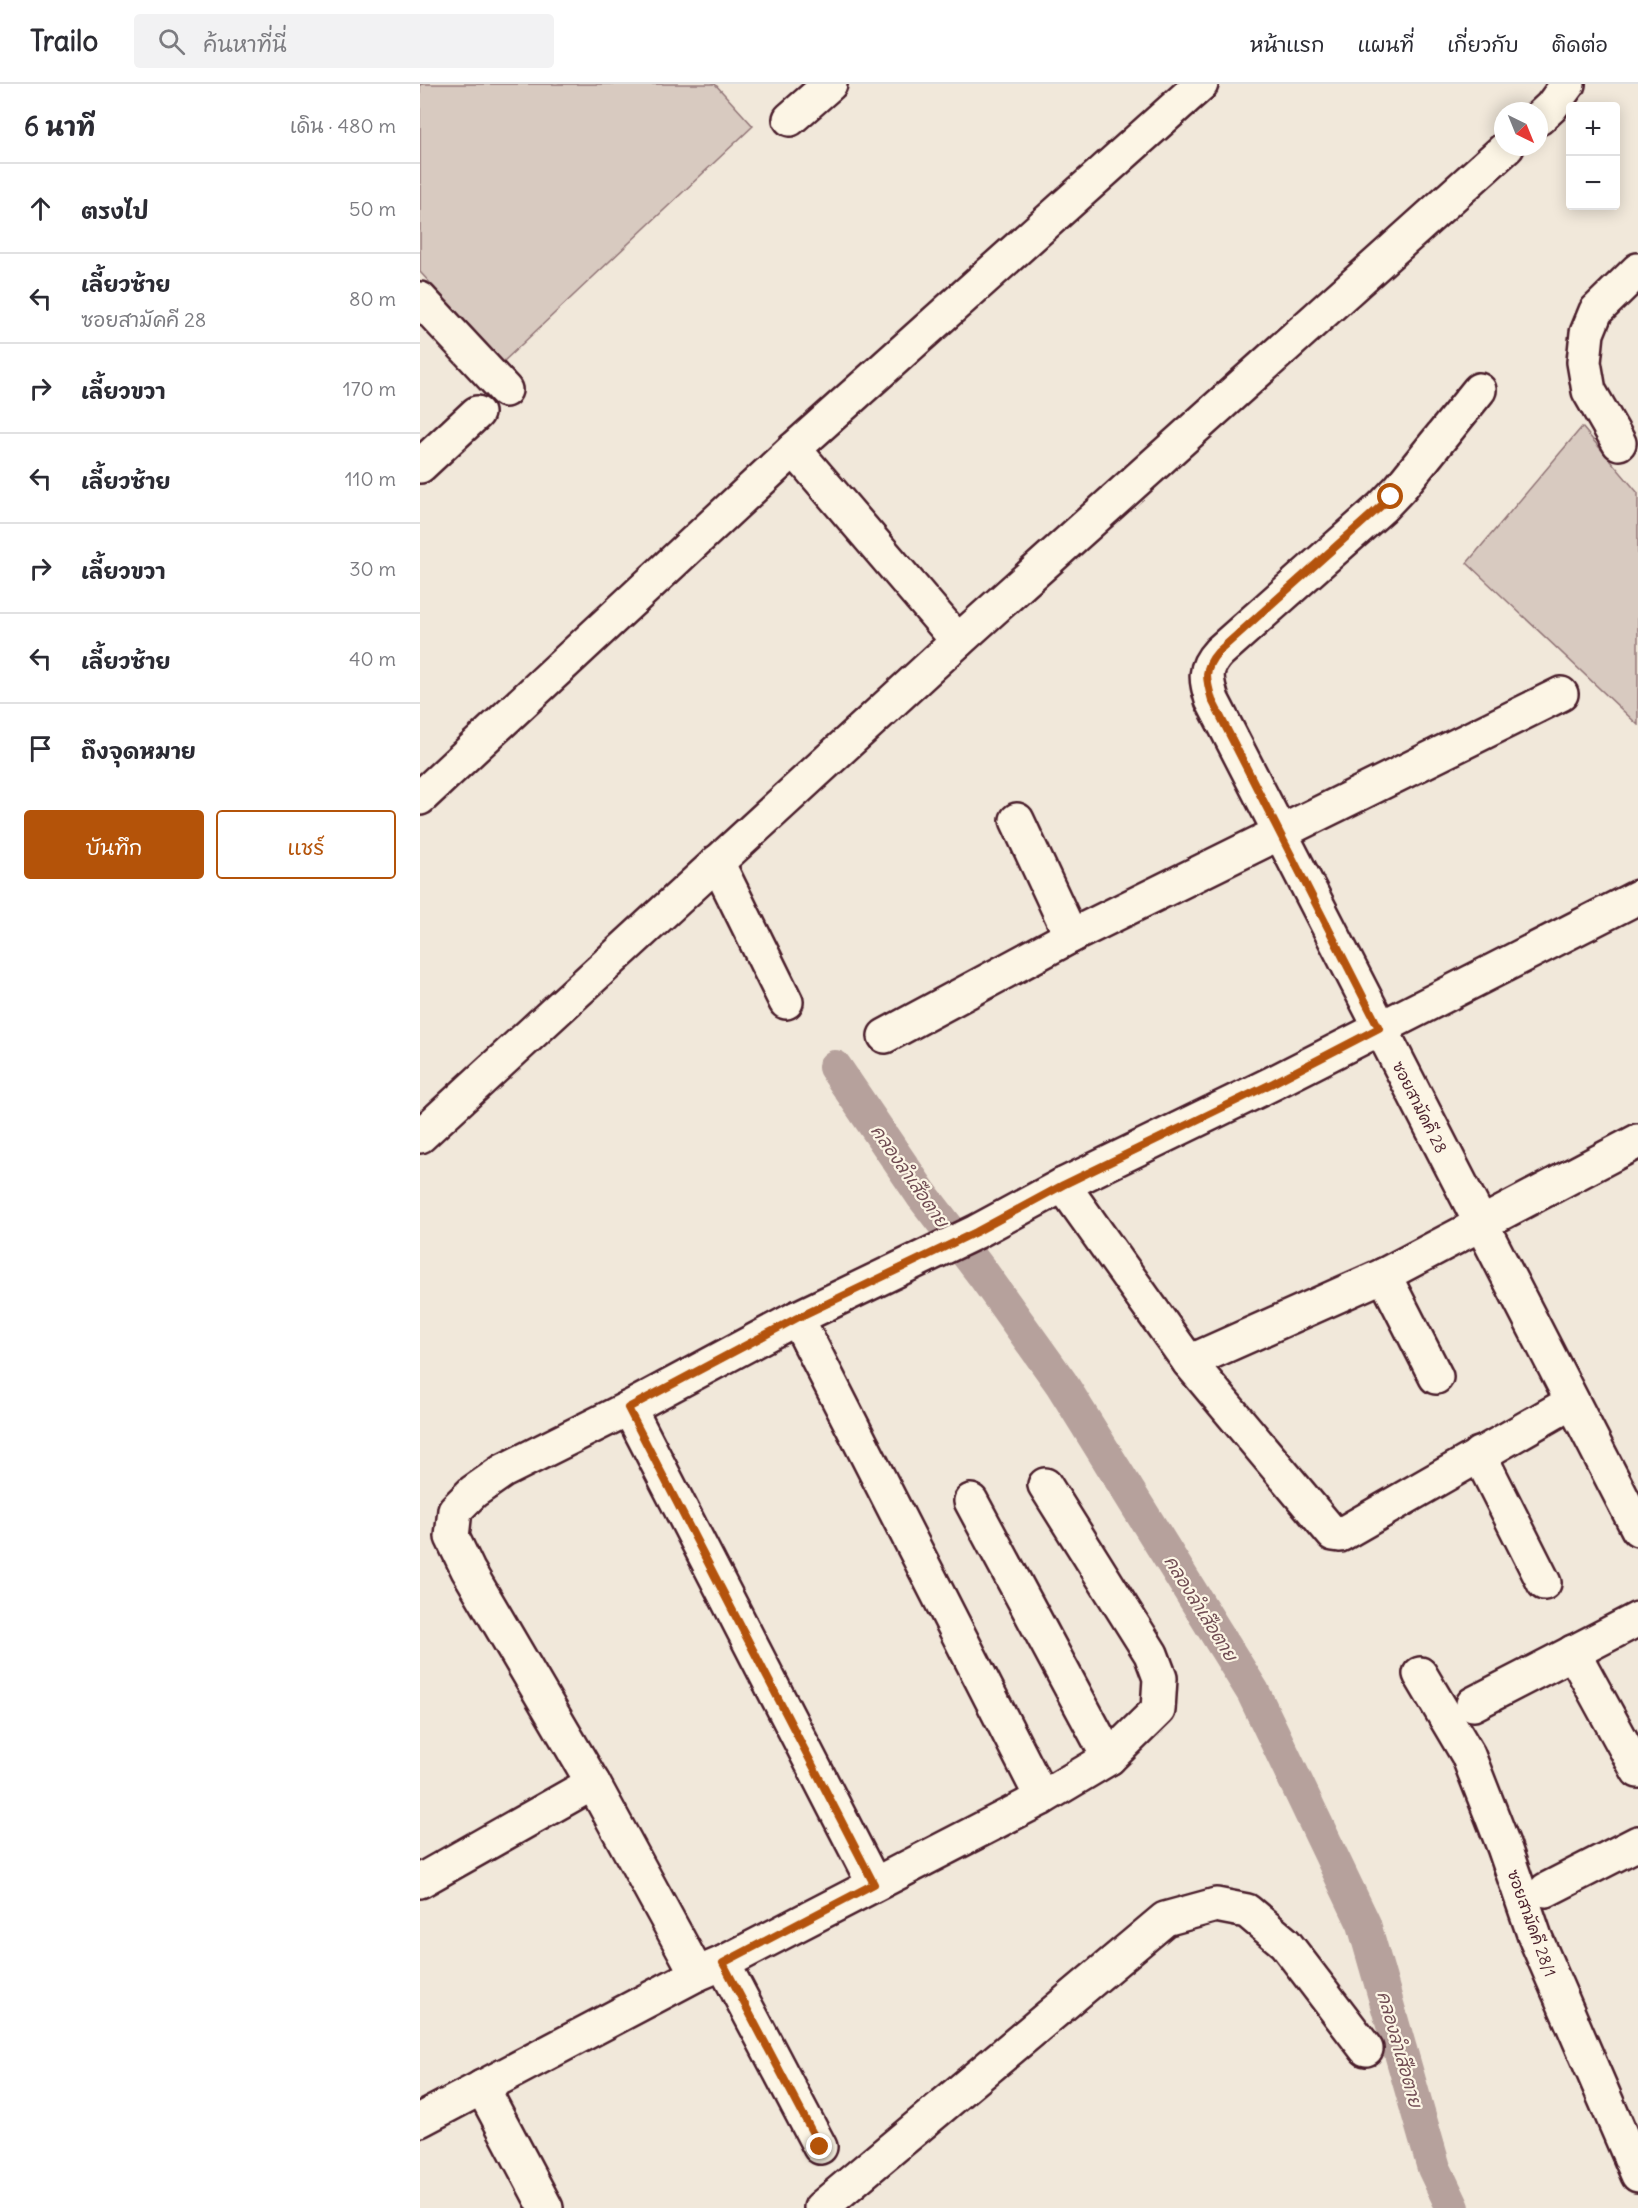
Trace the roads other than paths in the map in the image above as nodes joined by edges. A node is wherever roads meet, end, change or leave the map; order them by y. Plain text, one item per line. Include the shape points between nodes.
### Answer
1 (830, 84) edge
2 (1201, 84) edge
3 (1568, 84) edge
4 (1548, 110) edge
5 (790, 119) dead end
6 (1497, 156) edge
7 (1638, 270) edge
8 (420, 299) edge
9 (505, 390) dead end
10 (1479, 390) dead end
11 (477, 413) dead end
12 (1619, 443) dead end
13 (794, 449) junction
14 (420, 466) edge
15 (958, 640) junction
16 (1561, 694) dead end
17 (420, 798) edge
18 (1017, 820) dead end
19 (1278, 832) junction
20 (717, 862) junction
21 (1638, 897) edge
22 (1071, 936) junction
23 (786, 1002) dead end
24 (1379, 1028) junction
25 (885, 1036) dead end
26 (420, 1136) edge
27 (1638, 1141) edge
28 (1063, 1185) junction
29 (1480, 1225) junction
30 (1384, 1275) junction
31 (797, 1318) junction
32 (1189, 1362) junction
33 (1436, 1377) dead end
34 (1572, 1401) junction
35 (628, 1408) junction
36 (1479, 1454) junction
37 (1045, 1485) dead end
38 (971, 1501) dead end
39 (1638, 1529) edge
40 (1544, 1583) dead end
41 (1638, 1619) edge
42 (1573, 1652) junction
43 (1420, 1674) dead end
44 (1473, 1704) dead end
45 (1109, 1758) junction
46 (1638, 1772) edge
47 (593, 1783) junction
48 (1042, 1798) junction
49 (1638, 1844) edge
50 (420, 1881) edge
51 (874, 1884) junction
52 (1546, 1890) dead end
53 (710, 1968) junction
54 (1366, 2049) dead end
55 (482, 2087) junction
56 (420, 2120) edge
57 (820, 2147) dead end
58 (1638, 2175) edge
59 (546, 2208) edge
60 (821, 2208) edge

1 - 5 street
2 - 13 street
3 - 4 street
6 - 15 street
7 - 12 street via 1596,311 1587,333 1584,362 1590,391
8 - 9 street
10 - 19 street, ซอยสามัคคี 28 via 1391,497 1208,665 1212,700
11 - 14 street
13 - 15 street
13 - 17 street
15 - 20 street
16 - 19 street
18 - 22 street
19 - 22 street
19 - 24 street, ซอยสามัคคี 28
20 - 23 street
20 - 26 street
21 - 24 street
22 - 25 street
24 - 28 street
24 - 29 street, ซอยสามัคคี 28
27 - 29 street
28 - 31 street via 976,1232
28 - 32 street
29 - 30 street
29 - 34 street, ซอยสามัคคี 28
30 - 32 street
30 - 33 street
31 - 35 street
31 - 48 street
32 - 36 street via 1333,1534 1340,1535
34 - 36 street
34 - 39 street, ซอยสามัคคี 28
35 - 47 street via 496,1476 473,1492 455,1510 452,1537
35 - 51 street
36 - 40 street
37 - 45 street via 1151,1654 1160,1678 1158,1710
38 - 45 street
41 - 42 street
42 - 44 street
42 - 46 street
43 - 58 street, ซอยสามัคคี 28/1 via 1468,1755 1534,1937
45 - 48 street
47 - 50 street
47 - 53 street
48 - 51 street
49 - 52 street
51 - 53 street
53 - 55 street
53 - 57 street
54 - 60 street via 1285,1943 1247,1911 1216,1905 1175,1916 1165,1919
55 - 56 street
55 - 59 street

